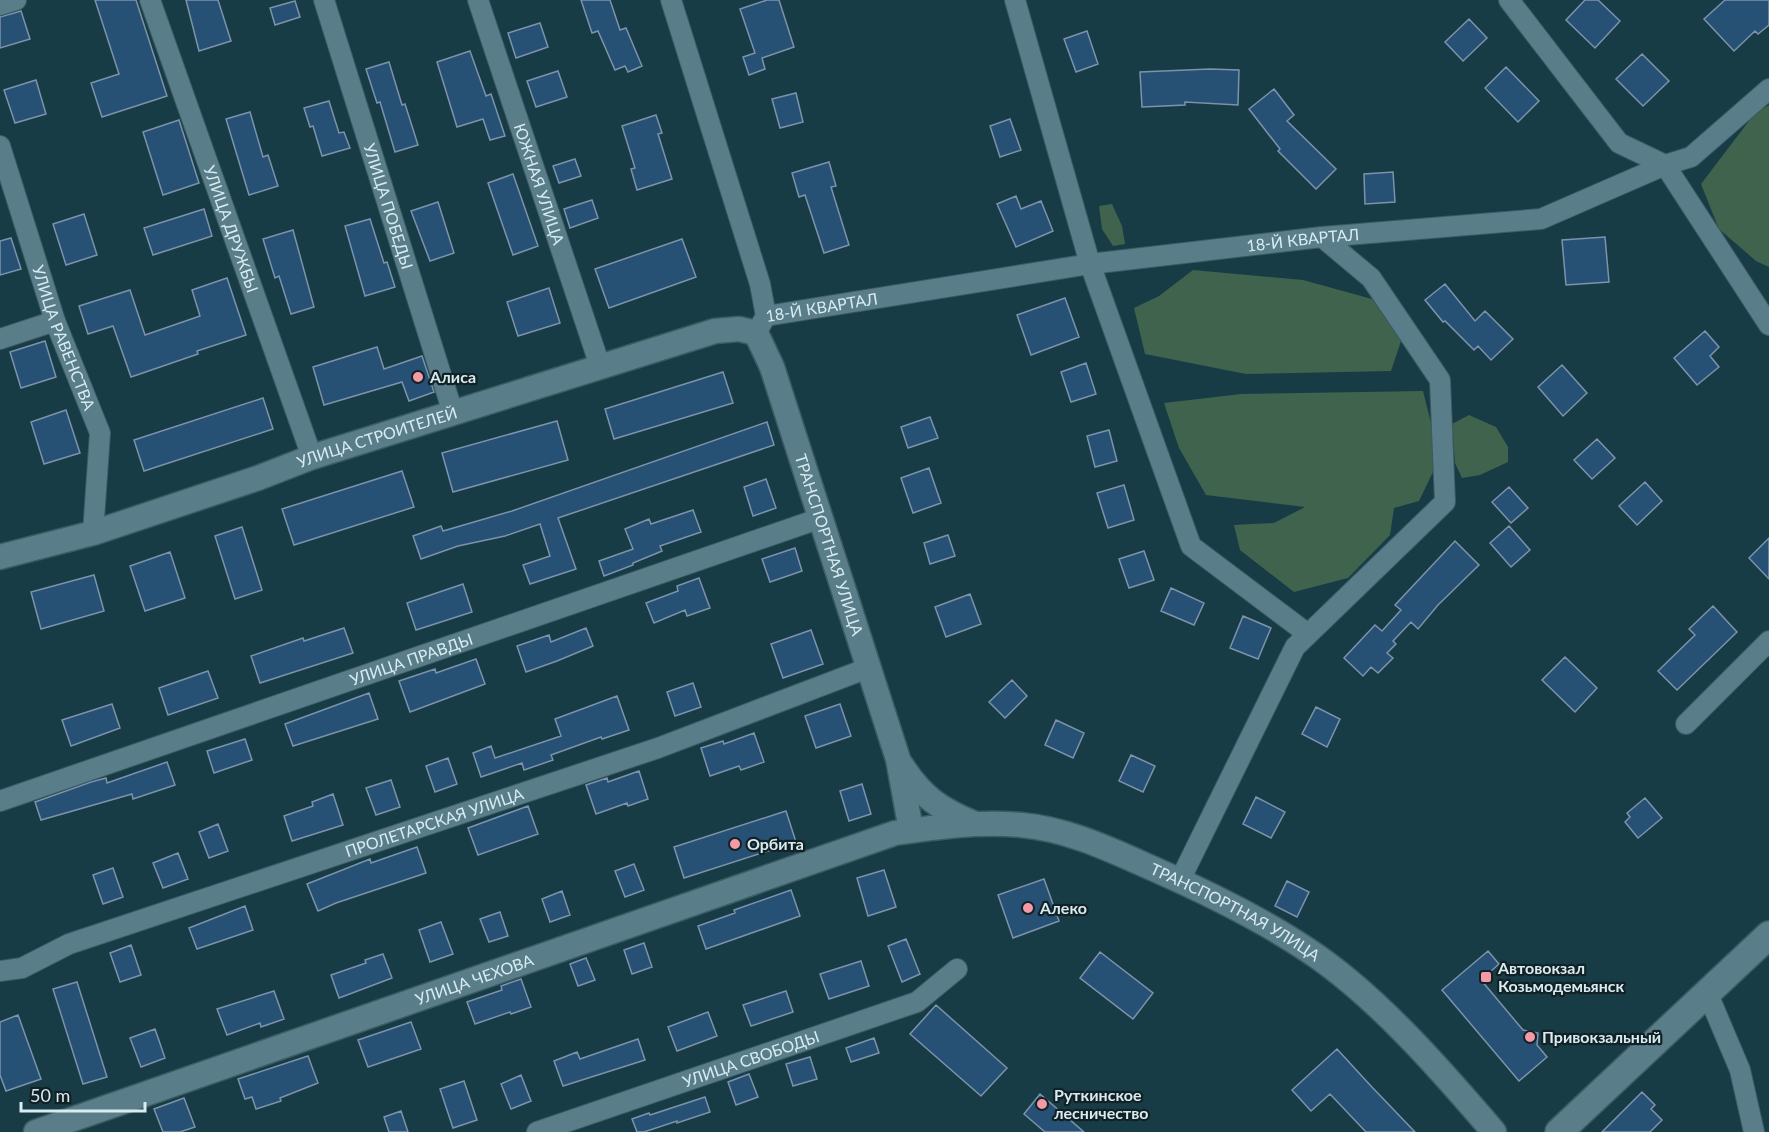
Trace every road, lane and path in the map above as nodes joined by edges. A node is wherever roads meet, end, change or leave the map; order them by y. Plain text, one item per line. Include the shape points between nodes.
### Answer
1 (16, 0) edge
2 (150, 0) edge
3 (324, 0) edge
4 (478, 0) edge
5 (671, 0) edge
6 (1015, 0) edge
7 (1509, 0) edge
8 (0, 5) edge
9 (1769, 89) edge
10 (1, 152) edge
11 (1665, 165) junction
12 (1322, 237) junction
13 (1090, 264) junction
14 (56, 321) junction
15 (761, 325) junction
16 (1769, 325) edge
17 (0, 339) edge
18 (600, 366) junction
19 (453, 413) junction
20 (312, 457) junction
21 (821, 518) junction
22 (93, 533) junction
23 (0, 557) edge
24 (1308, 634) junction
25 (1769, 641) edge
26 (868, 668) junction
27 (1686, 724) dead end
28 (898, 759) junction
29 (0, 801) edge
30 (973, 823) junction
31 (911, 831) junction
32 (1180, 880) junction
33 (1769, 935) edge
34 (957, 969) dead end
35 (0, 971) edge
36 (1707, 992) junction
37 (36, 1132) edge
38 (537, 1132) edge
39 (1494, 1132) edge
40 (1559, 1132) edge
41 (1754, 1132) edge

1 - 8 street
2 - 20 street, УЛИЦА ДРУЖБЫ
3 - 19 street, УЛИЦА ПОБЕДЫ
4 - 18 street, ЮЖНАЯ УЛИЦА
5 - 15 street, ТРАНСПОРТНАЯ УЛИЦА via 760,284
6 - 13 street
7 - 11 street via 1619,142
9 - 11 street, 18-Й КВАРТАЛ via 1691,157
10 - 14 street, УЛИЦА РАВЕНСТВА
11 - 12 street, 18-Й КВАРТАЛ via 1540,219
11 - 16 street
12 - 13 street, 18-Й КВАРТАЛ
12 - 24 street via 1371,278 1440,380 1445,502
13 - 15 street, 18-Й КВАРТАЛ
13 - 24 street via 1191,546
14 - 17 street
14 - 22 street, УЛИЦА РАВЕНСТВА via 100,433
15 - 18 street, УЛИЦА СТРОИТЕЛЕЙ via 715,331
15 - 21 street, ТРАНСПОРТНАЯ УЛИЦА
18 - 19 street, УЛИЦА СТРОИТЕЛЕЙ
19 - 20 street, УЛИЦА СТРОИТЕЛЕЙ
20 - 22 street, УЛИЦА СТРОИТЕЛЕЙ
21 - 26 street, ТРАНСПОРТНАЯ УЛИЦА
21 - 29 street, УЛИЦА ПРАВДЫ
22 - 23 street, УЛИЦА СТРОИТЕЛЕЙ
24 - 32 street via 1295,647
25 - 27 street
26 - 28 street, ТРАНСПОРТНАЯ УЛИЦА
26 - 35 street, ПРОЛЕТАРСКАЯ УЛИЦА via 658,748 69,944 22,968
28 - 30 street via 929,800
28 - 31 street
30 - 31 street, ТРАНСПОРТНАЯ УЛИЦА
30 - 32 street, ТРАНСПОРТНАЯ УЛИЦА via 1021,825 1073,836
31 - 37 street, УЛИЦА ЧЕХОВА via 894,833
32 - 39 street, ТРАНСПОРТНАЯ УЛИЦА via 1243,910 1342,975 1410,1040
33 - 36 main road
34 - 38 street, УЛИЦА СВОБОДЫ via 916,1002
36 - 40 main road
36 - 41 street via 1740,1070

